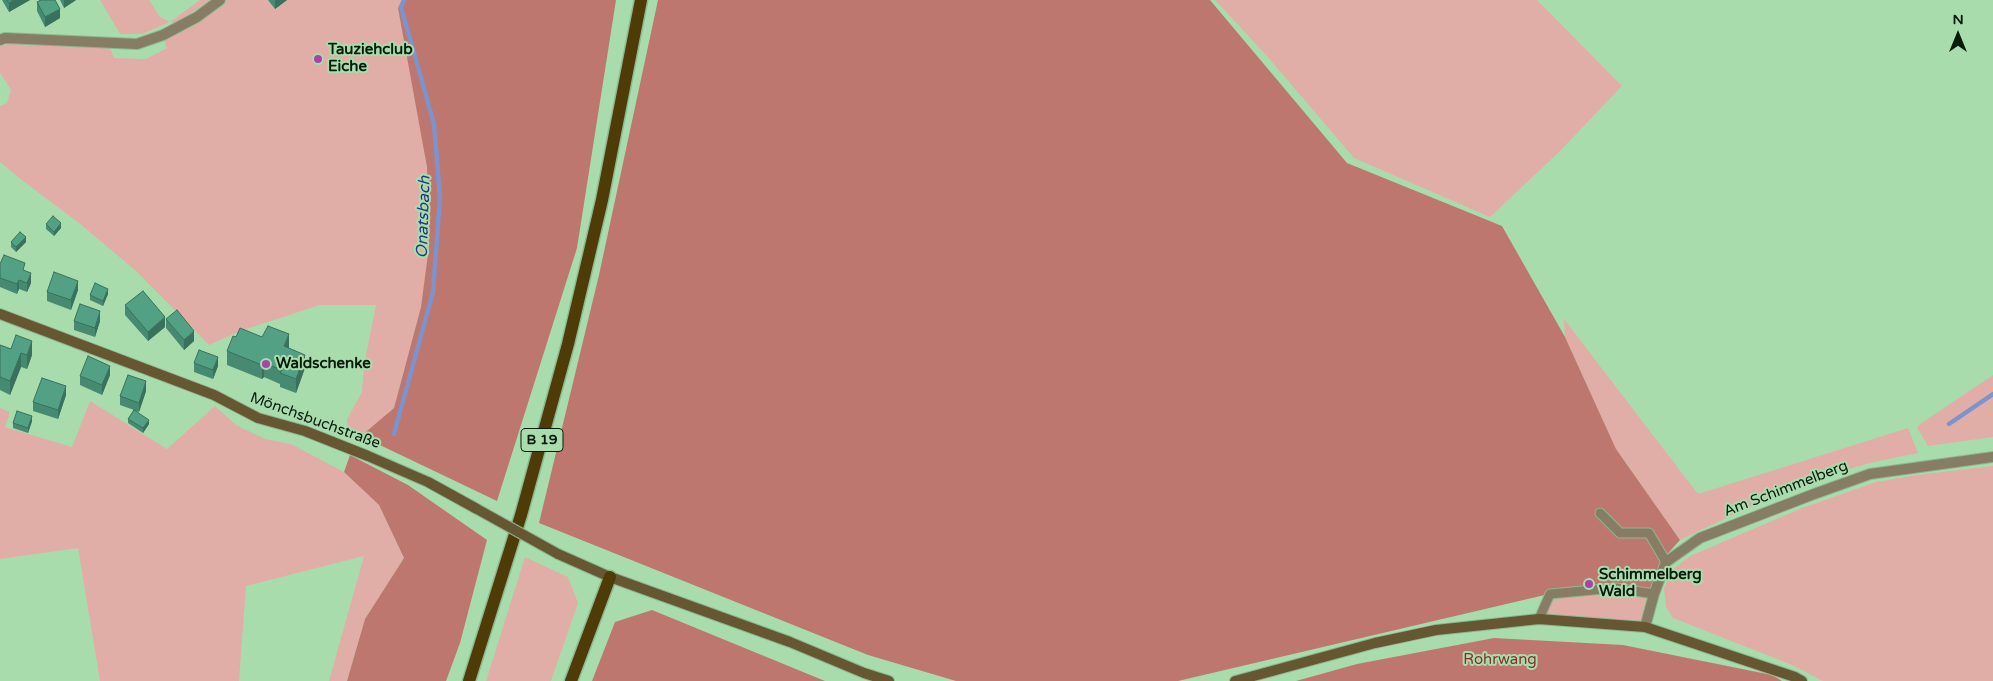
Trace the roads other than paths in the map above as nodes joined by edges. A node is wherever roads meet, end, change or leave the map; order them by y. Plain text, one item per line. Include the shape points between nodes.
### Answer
1 (220, 0) edge
2 (641, 0) edge
3 (0, 40) edge
4 (0, 314) edge
5 (1993, 457) edge
6 (1600, 513) dead end
7 (1666, 562) junction
8 (610, 577) junction
9 (1654, 594) junction
10 (1539, 619) junction
11 (1645, 627) junction
12 (469, 681) edge
13 (571, 681) edge
14 (889, 681) edge
15 (1235, 681) edge
16 (1802, 681) edge

1 - 3 street via 196,18 137,44
2 - 12 main road, B 19 via 607,174 570,334 521,515
4 - 8 street, Mönchsbuchstraße, bridge via 214,395 258,418 306,431 375,458 428,482 558,554
5 - 7 street, Am Schimmelberg via 1870,474 1700,538
6 - 7 lane via 1620,533 1649,533
7 - 9 street
8 - 13 main road
8 - 14 street, Mönchsbuchstraße
9 - 10 lane via 1615,588 1550,594
9 - 11 street
10 - 11 street
10 - 15 street via 1436,630
11 - 16 street

